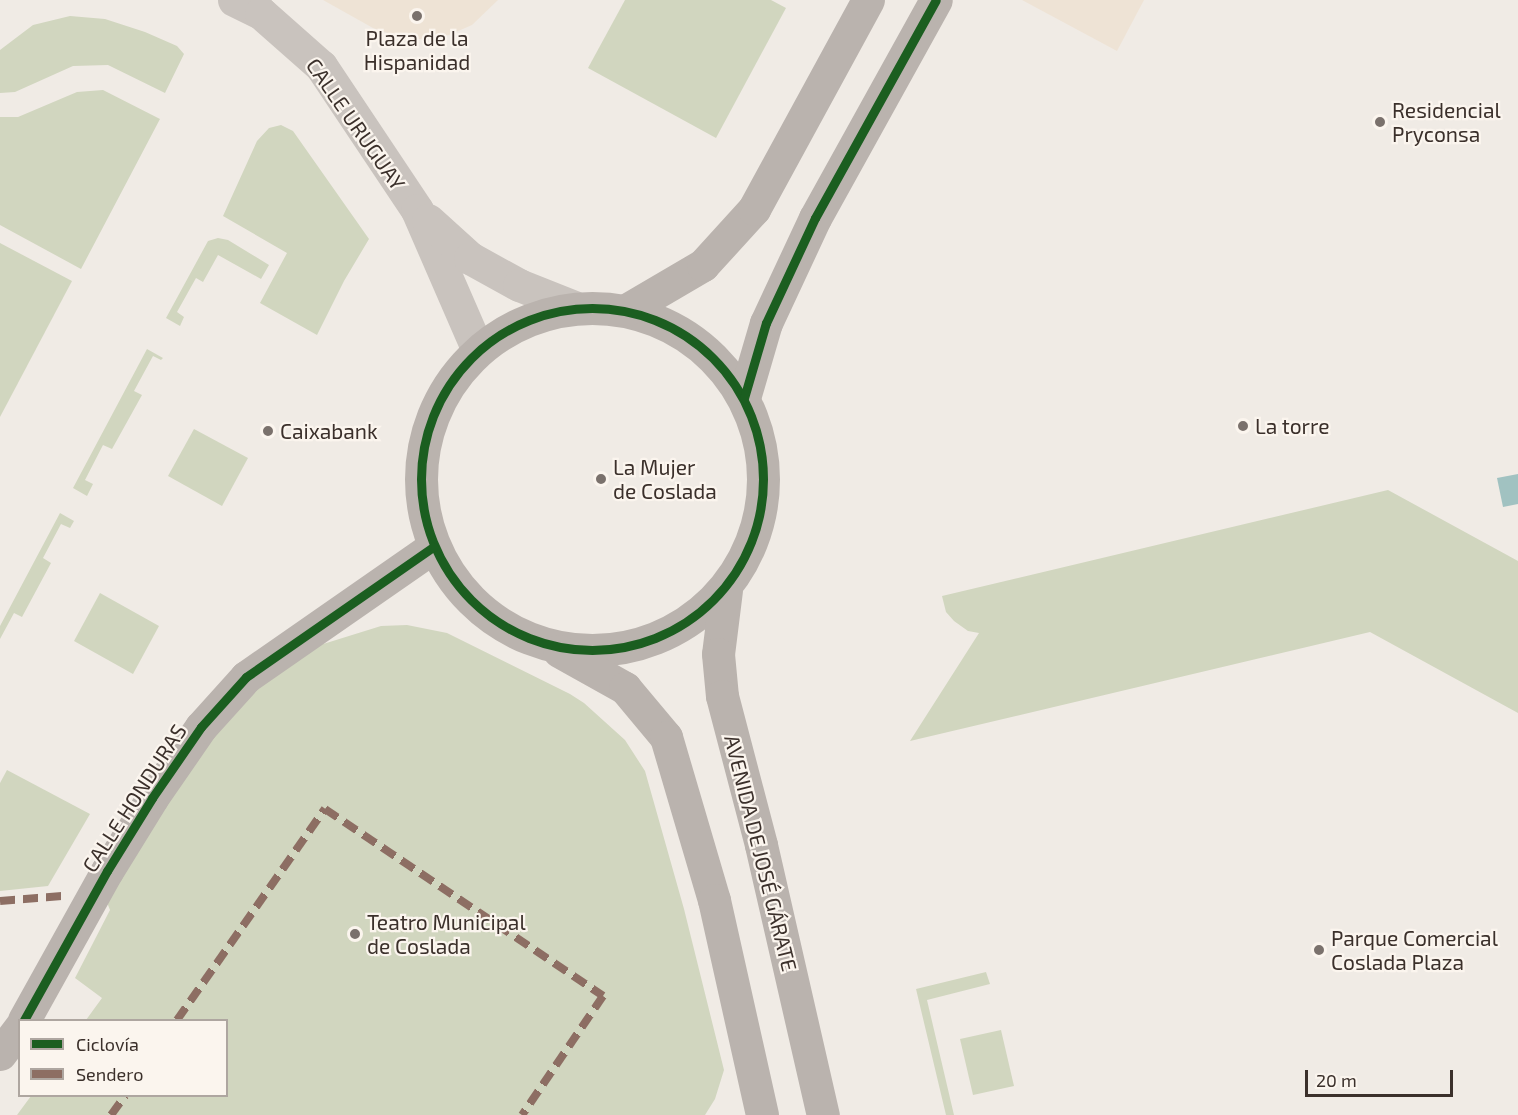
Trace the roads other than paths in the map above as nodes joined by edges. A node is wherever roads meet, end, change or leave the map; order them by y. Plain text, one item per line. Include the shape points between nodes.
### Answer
1 (234, 0) edge
2 (868, 0) edge
3 (936, 0) edge
4 (417, 210) junction
5 (574, 307) junction
6 (628, 309) junction
7 (478, 350) junction
8 (744, 398) junction
9 (433, 547) junction
10 (726, 590) junction
11 (555, 649) junction
12 (25, 1019) edge
13 (18, 1030) edge
14 (0, 1054) edge
15 (762, 1115) edge
16 (824, 1115) edge

1 - 4 street, CALLE URUGUAY via 261,13 321,66
2 - 6 street via 754,209 703,265
3 - 8 street via 815,218 766,323
4 - 5 street, CALLE URUGUAY via 470,258 519,285
4 - 7 street, CALLE URUGUAY
5 - 6 street
5 - 7 street via 523,321
6 - 8 street via 674,327 715,357
7 - 9 street via 443,391 423,441 420,495
8 - 10 street via 762,449 762,503 747,555
9 - 11 street via 462,593 504,629
9 - 12 street, CALLE HONDURAS via 246,677 201,727 107,871
10 - 11 street via 669,634 613,651
10 - 16 street, AVENIDA DE JOSÉ GÁRATE via 717,654 722,696
11 - 15 street via 625,688 666,737 714,900
13 - 14 street

